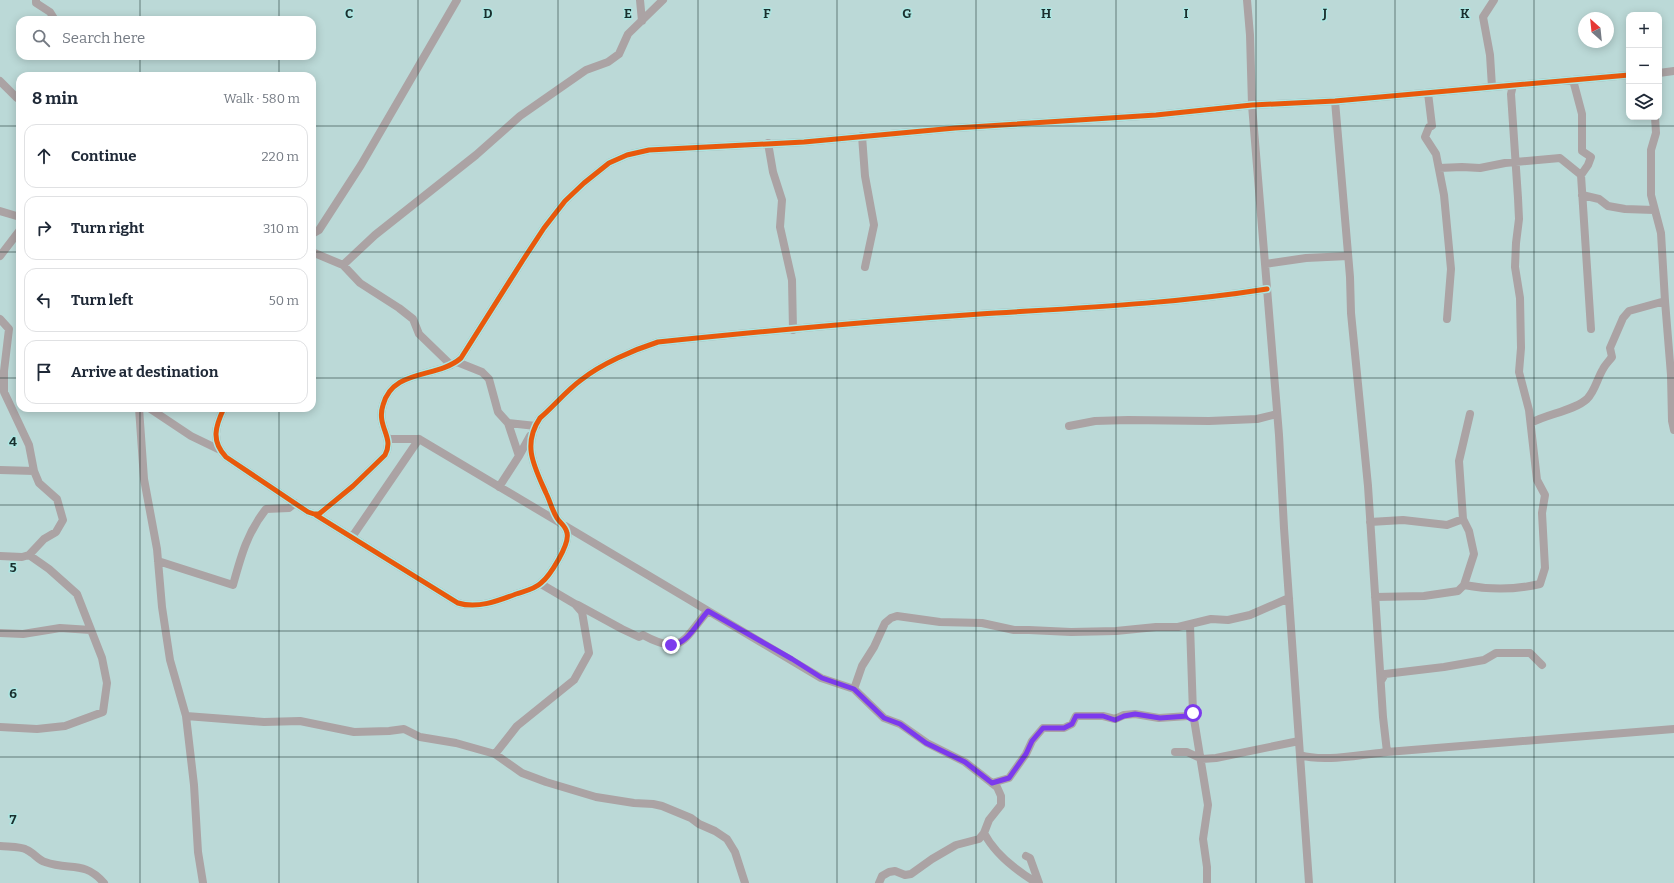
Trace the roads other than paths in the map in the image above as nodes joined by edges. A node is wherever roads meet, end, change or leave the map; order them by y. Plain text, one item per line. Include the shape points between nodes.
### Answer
1 (36, 0) edge
2 (457, 0) edge
3 (640, 0) edge
4 (663, 0) edge
5 (1247, 0) edge
6 (1494, 0) edge
7 (52, 16) edge
8 (642, 21) junction
9 (1674, 71) edge
10 (1662, 72) edge
11 (1626, 75) edge
12 (1573, 80) junction
13 (0, 81) edge
14 (1514, 85) junction
15 (1492, 87) junction
16 (1428, 93) junction
17 (16, 97) edge
18 (1335, 101) junction
19 (1252, 105) junction
20 (1655, 120) edge
21 (862, 136) junction
22 (768, 144) junction
23 (1516, 163) junction
24 (1439, 168) junction
25 (1581, 175) junction
26 (1582, 195) junction
27 (1654, 210) junction
28 (0, 211) edge
29 (16, 216) edge
30 (316, 232) edge
31 (16, 235) edge
32 (316, 254) edge
33 (0, 256) edge
34 (1348, 256) junction
35 (1265, 264) junction
36 (343, 265) junction
37 (865, 268) dead end
38 (1267, 289) junction
39 (1665, 301) junction
40 (0, 319) edge
41 (1447, 319) dead end
42 (1591, 329) dead end
43 (793, 330) junction
44 (454, 364) junction
45 (139, 412) edge
46 (155, 412) edge
47 (223, 412) edge
48 (1278, 414) junction
49 (1470, 414) dead end
50 (508, 423) junction
51 (1531, 423) junction
52 (1069, 426) dead end
53 (534, 429) junction
54 (1674, 430) edge
55 (388, 439) junction
56 (419, 439) junction
57 (220, 450) junction
58 (519, 456) junction
59 (0, 470) edge
60 (34, 471) junction
61 (499, 487) junction
62 (295, 503) junction
63 (316, 515) junction
64 (1463, 519) junction
65 (1370, 522) junction
66 (563, 525) junction
67 (352, 537) junction
68 (29, 555) junction
69 (0, 556) edge
70 (158, 561) junction
71 (541, 584) junction
72 (1464, 585) junction
73 (1375, 597) junction
74 (1289, 598) junction
75 (575, 604) junction
76 (708, 611) junction
77 (1190, 625) junction
78 (91, 630) junction
79 (0, 633) edge
80 (1542, 665) dead end
81 (1381, 681) junction
82 (854, 689) junction
83 (1193, 713) junction
84 (186, 716) junction
85 (0, 727) edge
86 (1674, 729) edge
87 (1299, 741) junction
88 (1175, 752) dead end
89 (1387, 752) junction
90 (494, 754) junction
91 (1300, 754) junction
92 (1201, 759) junction
93 (992, 783) junction
94 (984, 833) junction
95 (0, 846) edge
96 (1026, 856) dead end
97 (104, 883) edge
98 (202, 883) edge
99 (745, 883) edge
100 (879, 883) edge
101 (1038, 883) edge
102 (1207, 883) edge
103 (1310, 883) edge

1 - 7 street via 36,3
2 - 30 street via 362,165
3 - 8 street
4 - 8 street
5 - 19 street
6 - 15 street via 1483,17 1490,55
8 - 36 street via 628,34 619,54 608,62 586,70 520,116 476,155 375,235
9 - 10 street
11 - 12 street
12 - 14 street
12 - 25 street via 1582,114 1582,151 1591,157
13 - 17 street
14 - 15 street
14 - 23 street via 1511,94
15 - 16 street
16 - 18 street
16 - 24 street via 1432,126 1425,137 1436,154
18 - 19 street
18 - 34 street
19 - 21 street via 1156,115
19 - 35 street
20 - 27 street via 1656,133 1650,150 1651,196
21 - 22 street
21 - 37 street via 865,176 874,225
22 - 43 street via 772,172 782,200 780,227 792,280
22 - 44 street via 649,150 627,154 609,163 565,201 544,228 468,349
23 - 24 street via 1480,168
23 - 25 street via 1560,158
23 - 51 street via 1519,219 1515,267 1520,298 1519,372
24 - 41 street via 1444,195 1450,269
25 - 26 street
26 - 27 street via 1599,199 1608,206
26 - 42 street
27 - 39 street via 1661,233
28 - 29 street
31 - 33 street
32 - 36 street
34 - 35 street via 1306,258
34 - 65 street
35 - 38 street
36 - 44 street via 360,283 413,319 419,334
38 - 43 street via 1125,304
38 - 48 street
39 - 51 street via 1629,311 1623,318 1610,348 1612,356 1586,400
39 - 54 street
40 - 60 street via 9,329 4,392 29,445
43 - 53 street via 658,342 644,347 581,380 540,418
44 - 50 street via 482,372 489,378 498,412
44 - 55 street via 405,379 390,389 385,396 381,416
45 - 70 street via 144,479
46 - 57 street via 190,436
47 - 57 street via 215,436
48 - 52 street via 1257,419 1095,421
48 - 74 street
49 - 64 street via 1459,461
50 - 53 street
50 - 58 street
51 - 72 street via 1538,480 1545,495 1542,513 1544,568 1540,584 1503,589 1483,589
53 - 58 street
53 - 66 street via 531,445 533,463 557,518
55 - 56 street
55 - 63 street via 388,449 384,455 353,486
56 - 61 street
56 - 67 street
57 - 62 street via 226,457
58 - 61 street
59 - 60 street
60 - 68 street via 39,483 57,499 63,520 56,532 44,539
61 - 66 street
62 - 63 street
62 - 70 street via 289,508 266,509 255,522 246,541 233,584
63 - 67 street
64 - 65 street via 1447,525 1404,520
64 - 72 street via 1469,531 1474,554
65 - 73 street
66 - 71 street via 568,533 566,544
66 - 76 street
67 - 71 street via 458,603 467,606 508,597
68 - 69 street
68 - 78 street via 77,594
70 - 84 street via 170,660
71 - 75 street
72 - 73 street via 1458,591 1424,596
73 - 81 street
74 - 77 street via 1250,615 1228,620 1211,619
74 - 87 street
75 - 76 street via 639,637 643,635 659,643 671,645 677,645 687,638
75 - 90 street via 582,612 589,653 574,680 517,726
76 - 82 street via 822,678
77 - 82 street via 1071,632 1014,630 982,623 940,622 897,616 885,623 862,666
77 - 83 street
78 - 79 street via 60,628 23,634
78 - 85 street via 102,658 106,684 103,712 65,726 37,729
80 - 81 street via 1530,653 1496,653 1484,660 1385,674
81 - 89 street
82 - 93 street via 884,718 900,724 926,743 965,762
83 - 92 street
83 - 93 street via 1188,716 1160,718 1135,714 1115,720 1103,716 1076,716 1072,724 1064,728 1043,728 1009,778
84 - 90 street via 264,722 300,721 354,732 404,729 420,736
84 - 98 street
86 - 89 street
87 - 91 street
87 - 92 street
88 - 92 street via 1187,752
89 - 91 street via 1317,757
90 - 99 street via 522,773 546,782 596,797 662,806 716,830 727,839 735,852
91 - 103 street
92 - 102 street via 1208,805 1203,839
93 - 94 street via 1001,796 1001,806 989,820
94 - 100 street via 979,839 960,844 932,859 911,874 889,872 882,876
94 - 101 street via 990,846 1024,875
95 - 97 street via 26,849 43,862 81,867 91,871
96 - 101 street via 1030,858

